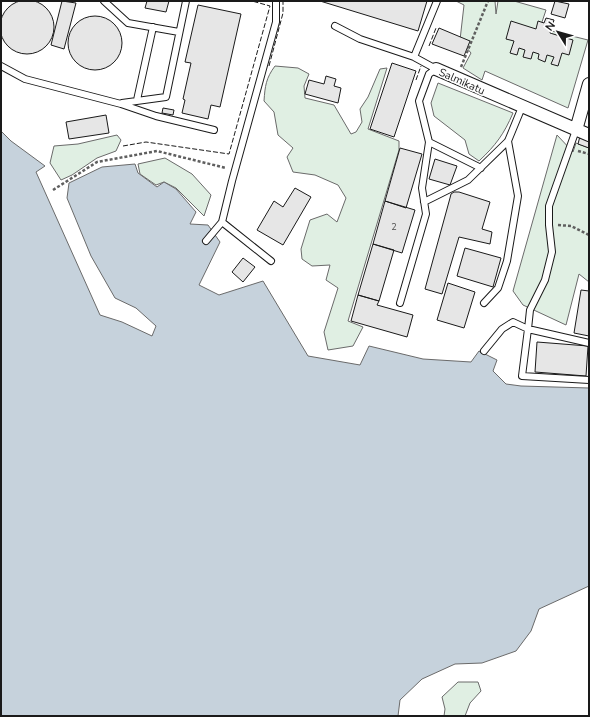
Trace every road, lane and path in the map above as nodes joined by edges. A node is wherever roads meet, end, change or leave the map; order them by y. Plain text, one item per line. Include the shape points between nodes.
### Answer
1 (104, 1) edge
2 (186, 1) edge
3 (276, 1) edge
4 (437, 1) edge
5 (488, 1) edge
6 (335, 26) dead end
7 (153, 27) junction
8 (179, 32) junction
9 (414, 57) junction
10 (1, 66) edge
11 (461, 68) dead end
12 (436, 69) junction
13 (589, 84) edge
14 (137, 100) junction
15 (121, 104) junction
16 (522, 107) junction
17 (214, 130) dead end
18 (576, 130) junction
19 (589, 135) edge
20 (429, 142) junction
21 (508, 142) junction
22 (481, 168) junction
23 (235, 170) junction
24 (53, 190) dead end
25 (424, 202) junction
26 (222, 222) junction
27 (549, 225) junction
28 (589, 234) edge
29 (206, 241) dead end
30 (272, 261) dead end
31 (400, 303) dead end
32 (484, 303) dead end
33 (528, 329) junction
34 (589, 343) edge
35 (484, 351) dead end
36 (589, 380) edge

1 - 7 lane via 128,22
2 - 8 lane
3 - 23 lane via 276,22
4 - 9 lane
5 - 11 path
6 - 9 lane, Salmikatu via 360,39
7 - 8 lane
7 - 14 lane
8 - 14 lane via 166,97
9 - 12 lane, Salmikatu
10 - 15 lane via 25,79
12 - 16 street, Salmikatu
12 - 20 lane via 429,74 419,101
13 - 18 street
14 - 15 lane
15 - 17 lane via 156,116
16 - 18 street, Salmikatu
16 - 21 lane
18 - 19 street, Salmikatu
18 - 27 lane via 549,206
20 - 22 lane
20 - 25 lane via 422,188
21 - 22 lane
21 - 32 lane via 518,196 507,261 498,288
22 - 25 lane via 468,180
23 - 24 path via 157,151 97,162
23 - 26 lane
25 - 31 lane via 426,214
26 - 29 lane
26 - 30 lane
27 - 28 path via 571,226
27 - 33 lane via 552,252 545,280 530,310
33 - 34 lane
33 - 35 lane via 513,322 502,329
33 - 36 lane via 522,376

